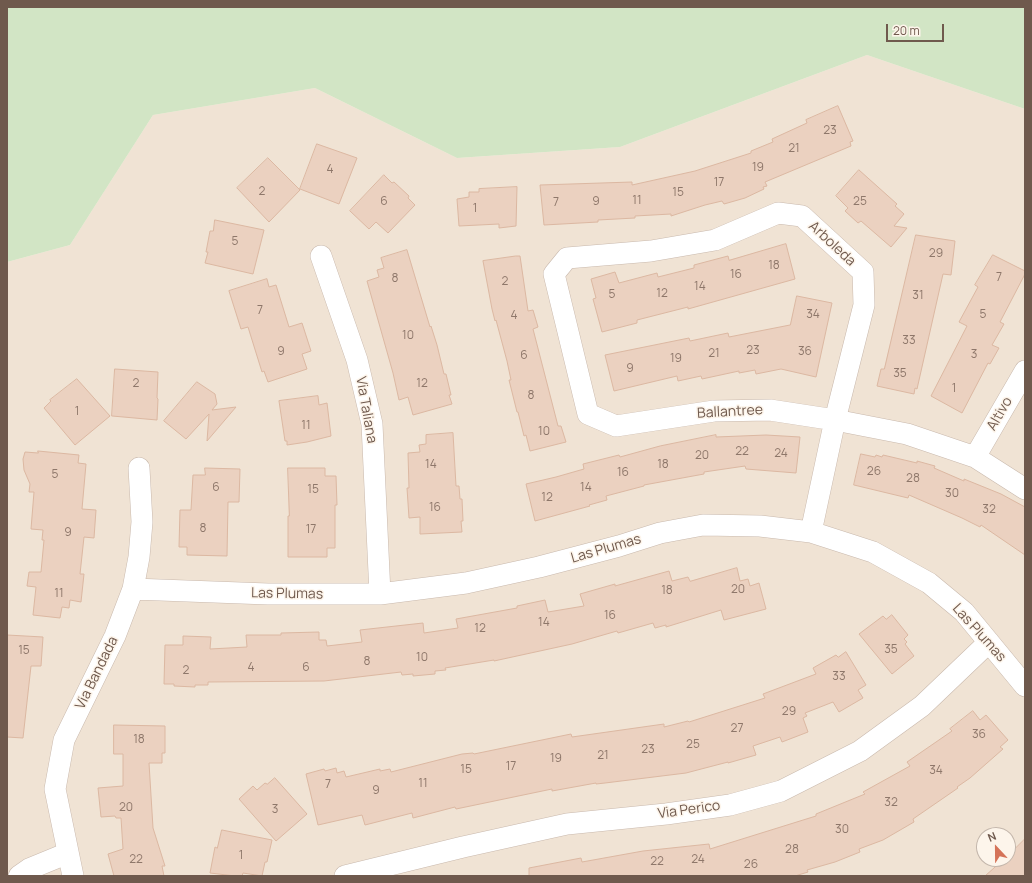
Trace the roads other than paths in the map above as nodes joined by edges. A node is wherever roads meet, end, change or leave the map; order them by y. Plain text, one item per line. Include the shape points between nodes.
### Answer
1 (322, 256) dead end
2 (567, 258) joint
3 (1025, 371) edge
4 (835, 420) junction
5 (975, 457) junction
6 (139, 468) dead end
7 (1025, 489) edge
8 (811, 532) junction
9 (132, 589) junction
10 (380, 594) junction
11 (989, 642) junction
12 (1025, 686) edge
13 (68, 854) junction
14 (19, 876) edge
15 (73, 876) edge
16 (345, 876) edge

1 - 10 street, Via Taliana via 357,360 372,424
2 - 4 street, Ballantree via 554,274 588,414 616,426 714,411 770,410
2 - 4 street, Arboleda via 651,251 715,240 778,213 802,216 863,272 864,305
3 - 5 street, Altivo
4 - 5 street, Ballantree via 907,434
4 - 8 street, Arboleda
5 - 7 street, Ballantree
6 - 9 street, Via Bandada via 142,522 139,557
8 - 10 street, Las Plumas via 760,526 703,525 660,533 539,567 466,583
8 - 11 street, Las Plumas via 873,552 929,583 964,612
9 - 10 street, Las Plumas via 268,594
9 - 13 street, Via Bandada via 115,636 64,740 55,789
11 - 12 street, Las Plumas
11 - 16 street, Via Perico via 922,706 860,751 781,791 730,805 567,824
13 - 14 street via 29,869
13 - 15 street, Via Bandada

